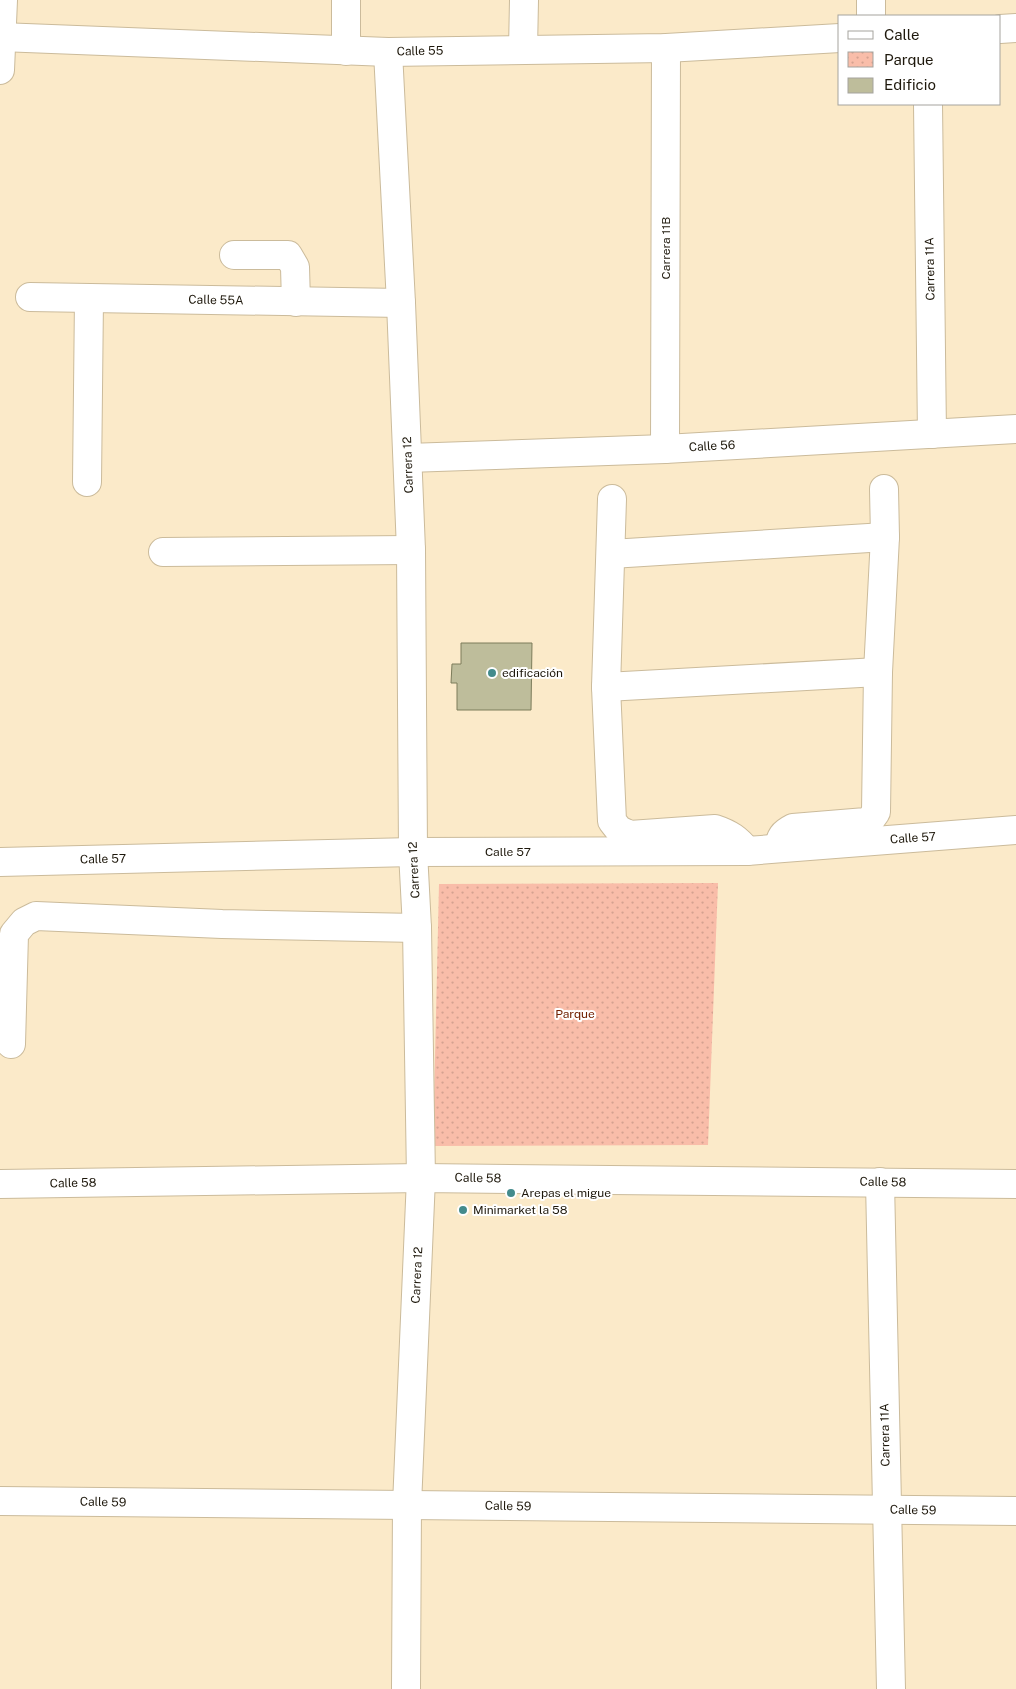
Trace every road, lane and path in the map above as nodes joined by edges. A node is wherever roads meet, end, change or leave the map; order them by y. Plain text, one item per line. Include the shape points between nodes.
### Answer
1 (3, 0) edge
2 (346, 0) edge
3 (524, 0) edge
4 (871, 0) edge
5 (871, 15) edge
6 (1016, 28) edge
7 (1001, 29) edge
8 (1, 37) edge
9 (838, 38) edge
10 (666, 48) junction
11 (523, 50) junction
12 (346, 51) junction
13 (388, 52) junction
14 (0, 70) edge
15 (928, 105) edge
16 (234, 256) dead end
17 (30, 297) dead end
18 (89, 298) junction
19 (296, 302) junction
20 (401, 303) junction
21 (1016, 429) edge
22 (932, 434) junction
23 (665, 449) junction
24 (408, 458) junction
25 (87, 482) dead end
26 (884, 489) dead end
27 (612, 498) dead end
28 (884, 537) junction
29 (411, 550) junction
30 (163, 552) dead end
31 (611, 554) junction
32 (878, 672) junction
33 (606, 686) junction
34 (1016, 830) edge
35 (779, 848) junction
36 (747, 851) junction
37 (413, 852) junction
38 (0, 862) edge
39 (417, 928) junction
40 (11, 1044) dead end
41 (422, 1178) junction
42 (880, 1182) junction
43 (0, 1184) edge
44 (1016, 1184) edge
45 (0, 1501) edge
46 (407, 1505) junction
47 (886, 1510) junction
48 (1016, 1511) edge
49 (406, 1689) edge
50 (890, 1689) edge

1 - 8 street
2 - 12 street
3 - 11 street
4 - 5 street
6 - 7 street
8 - 12 street, Calle 55
8 - 14 street
9 - 10 street, Calle 55
10 - 11 street, Calle 55
10 - 23 street, Carrera 11B
11 - 13 street, Calle 55
12 - 13 street, Calle 55
13 - 20 street, Carrera 12
15 - 22 street, Carrera 11A
16 - 19 street via 288,255 295,267
17 - 18 street, Calle 55A
18 - 19 street, Calle 55A
18 - 25 street
19 - 20 street, Calle 55A
20 - 24 street, Carrera 12
21 - 22 street, Calle 56
22 - 23 street, Calle 56
23 - 24 street, Calle 56
24 - 29 street, Carrera 12
26 - 28 street
27 - 31 street
28 - 31 street
28 - 32 street
29 - 30 street
29 - 37 street, Carrera 12
31 - 33 street
32 - 33 street
32 - 35 street via 876,812 866,822 793,828 784,832
33 - 36 street via 612,821 619,830 630,835 715,829 728,833
34 - 35 street, Calle 57
35 - 36 street, Calle 57
36 - 37 street, Calle 57
37 - 38 street, Calle 57
37 - 39 street, Carrera 12
39 - 40 street via 36,916 24,922 14,934
39 - 41 street, Carrera 12
41 - 42 street, Calle 58
41 - 43 street, Calle 58
41 - 46 street, Carrera 12
42 - 44 street, Calle 58
42 - 47 street, Carrera 11A
45 - 46 street, Calle 59
46 - 47 street, Calle 59
46 - 49 street, Carrera 12
47 - 48 street, Calle 59
47 - 50 street, Carrera 11A

